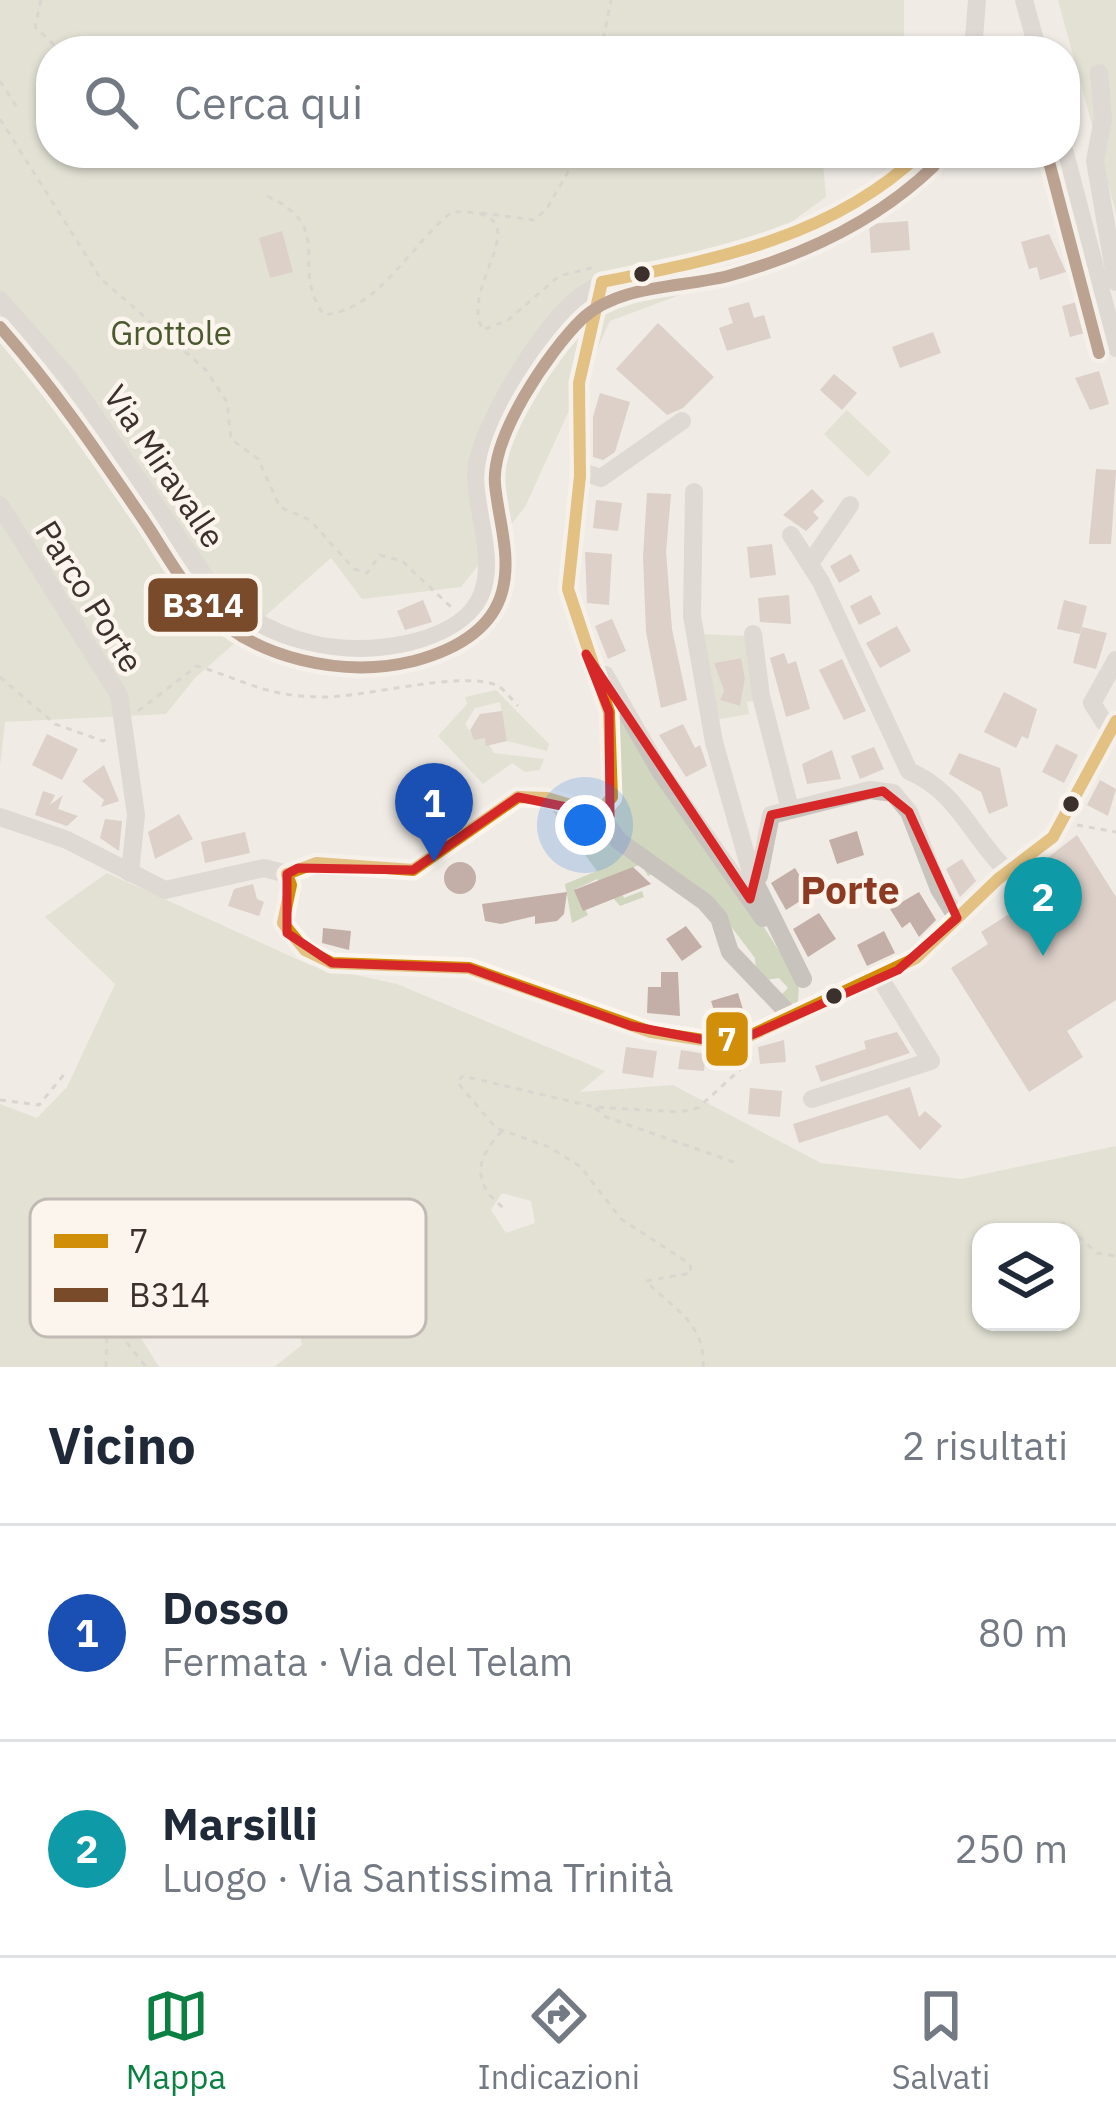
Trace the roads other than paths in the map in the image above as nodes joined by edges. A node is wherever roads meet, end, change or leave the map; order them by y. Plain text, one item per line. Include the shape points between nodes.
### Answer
1 (977, 0) edge
2 (1024, 0) edge
3 (975, 36) edge
4 (1034, 36) edge
5 (1099, 74) dead end
6 (905, 168) edge
7 (1069, 168) edge
8 (612, 280) junction
9 (1116, 282) edge
10 (0, 300) edge
11 (1116, 348) edge
12 (682, 421) dead end
13 (580, 471) junction
14 (694, 492) dead end
15 (0, 505) edge
16 (850, 506) dead end
17 (791, 535) dead end
18 (811, 562) junction
19 (753, 634) dead end
20 (586, 654) junction
21 (1116, 660) edge
22 (1116, 722) edge
23 (790, 809) junction
24 (598, 813) junction
25 (0, 817) edge
26 (127, 872) junction
27 (1008, 872) junction
28 (287, 874) junction
29 (763, 894) junction
30 (958, 918) junction
31 (880, 978) junction
32 (803, 979) junction
33 (815, 1002) junction
34 (790, 1016) junction
35 (812, 1099) dead end

1 - 3 street
2 - 4 street
5 - 9 street via 1103,119 1095,161
6 - 8 street via 767,246
7 - 11 street
8 - 10 street, Via Miravalle via 556,321 484,436 476,476 485,587 457,627 422,641 339,647 292,637 216,593 68,377
8 - 13 street via 579,383
12 - 13 street via 615,472 601,478
13 - 20 street via 568,590
14 - 29 street via 694,638 714,742
15 - 26 street, Parco Porte via 109,675 125,720 136,815
16 - 18 street
17 - 18 street
18 - 27 street via 909,771 941,785
19 - 23 street
20 - 24 street via 609,712 612,797
20 - 32 street
21 - 22 street via 1092,704 1104,722
22 - 27 street via 1061,827
23 - 29 street via 766,821
23 - 30 street via 870,790 892,793 909,812
24 - 28 street via 518,797 412,870 316,863
24 - 34 street via 619,841 705,902 730,952
25 - 26 street
26 - 28 street via 165,890 264,868
27 - 30 street
28 - 34 street via 283,923 317,958 469,968 652,1032 710,1041 747,1037
29 - 32 street
30 - 31 street via 916,958
31 - 33 street
31 - 35 street via 931,1061
32 - 33 street
33 - 34 street

